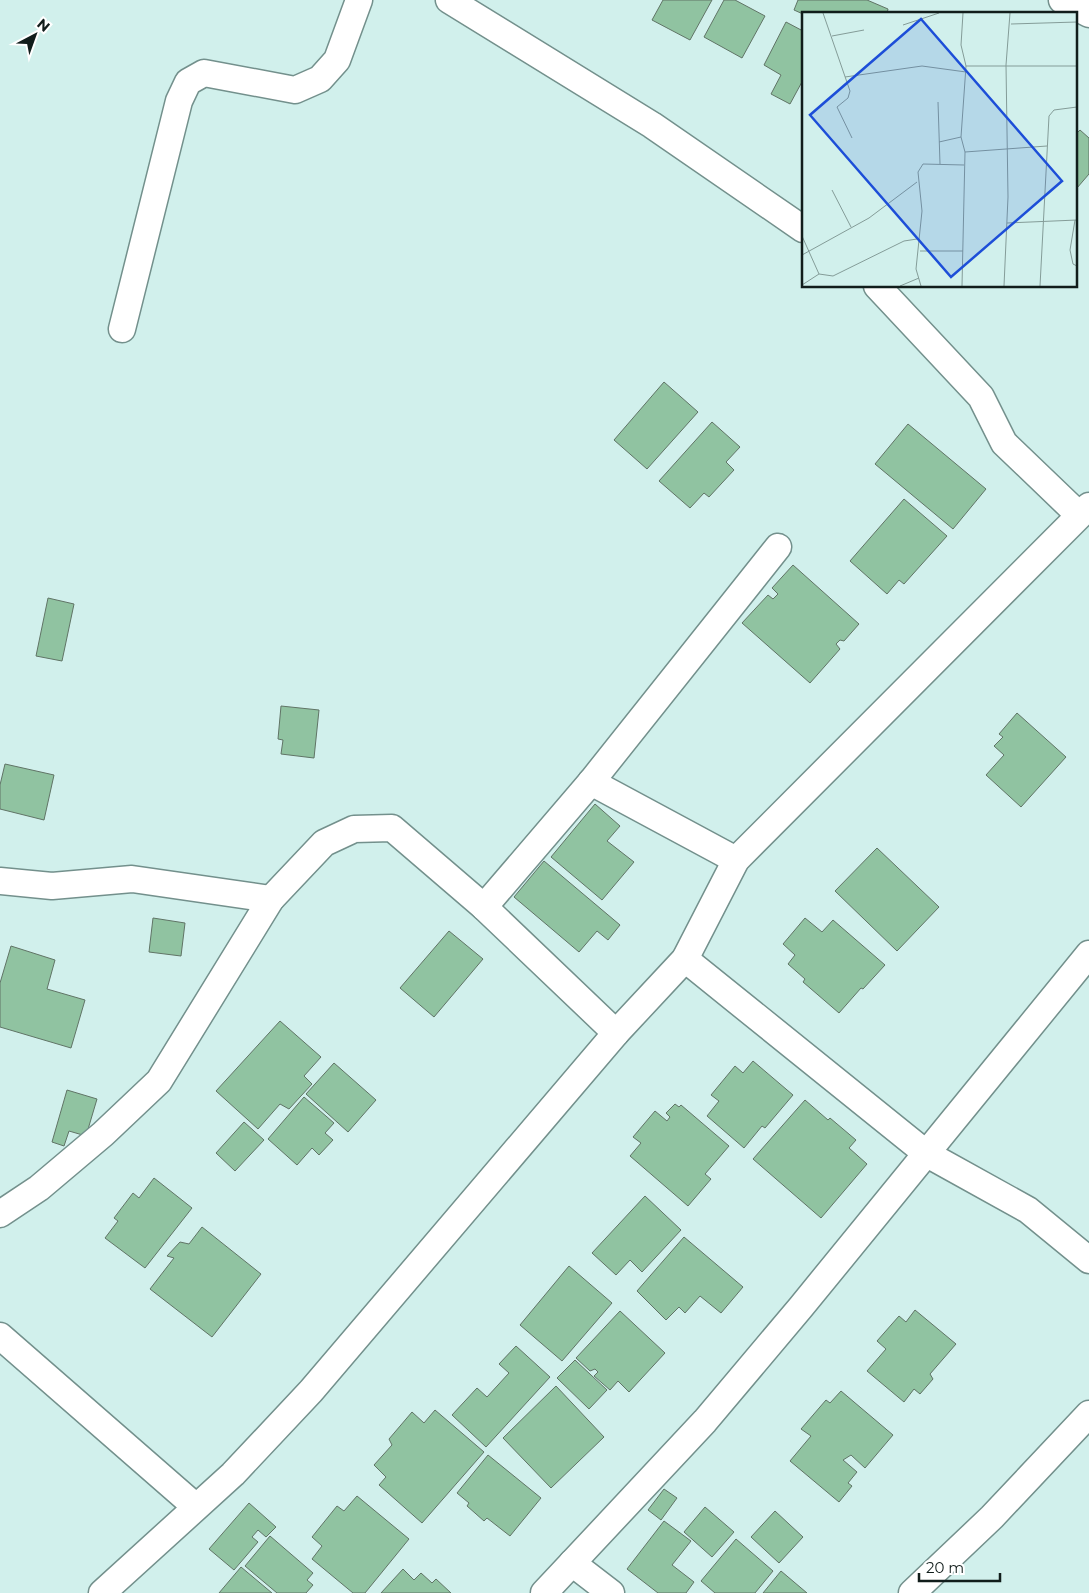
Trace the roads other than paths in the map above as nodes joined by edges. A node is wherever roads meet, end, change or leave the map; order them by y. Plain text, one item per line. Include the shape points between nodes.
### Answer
1 (359, 0) edge
2 (449, 0) edge
3 (1062, 0) edge
4 (1089, 14) edge
5 (802, 228) edge
6 (879, 288) edge
7 (122, 329) dead end
8 (1084, 511) edge
9 (778, 548) dead end
10 (591, 782) junction
11 (736, 860) junction
12 (0, 881) edge
13 (271, 899) junction
14 (484, 907) junction
15 (1089, 954) edge
16 (685, 959) junction
17 (616, 1033) junction
18 (926, 1154) junction
19 (0, 1214) edge
20 (1089, 1260) edge
21 (0, 1336) edge
22 (1089, 1414) edge
23 (196, 1507) junction
24 (572, 1564) junction
25 (102, 1593) edge
26 (544, 1593) edge
27 (611, 1593) edge
28 (912, 1593) edge

1 - 7 street via 337,60 320,79 295,90 204,73 188,82 179,101
2 - 5 street via 652,125
3 - 4 street
6 - 8 street via 981,397 1004,444
8 - 11 street
9 - 10 street
10 - 11 street
10 - 14 street
11 - 16 street
12 - 13 street via 52,886 132,878
13 - 14 street via 324,842 354,829 392,828
13 - 19 street via 159,1081 39,1188
14 - 17 street
15 - 18 street
16 - 17 street
16 - 18 street
17 - 23 street via 311,1391 233,1474
18 - 20 street via 1028,1210
18 - 24 street via 705,1421
21 - 23 street
22 - 28 street via 992,1516
23 - 25 street
24 - 26 street
24 - 27 street

